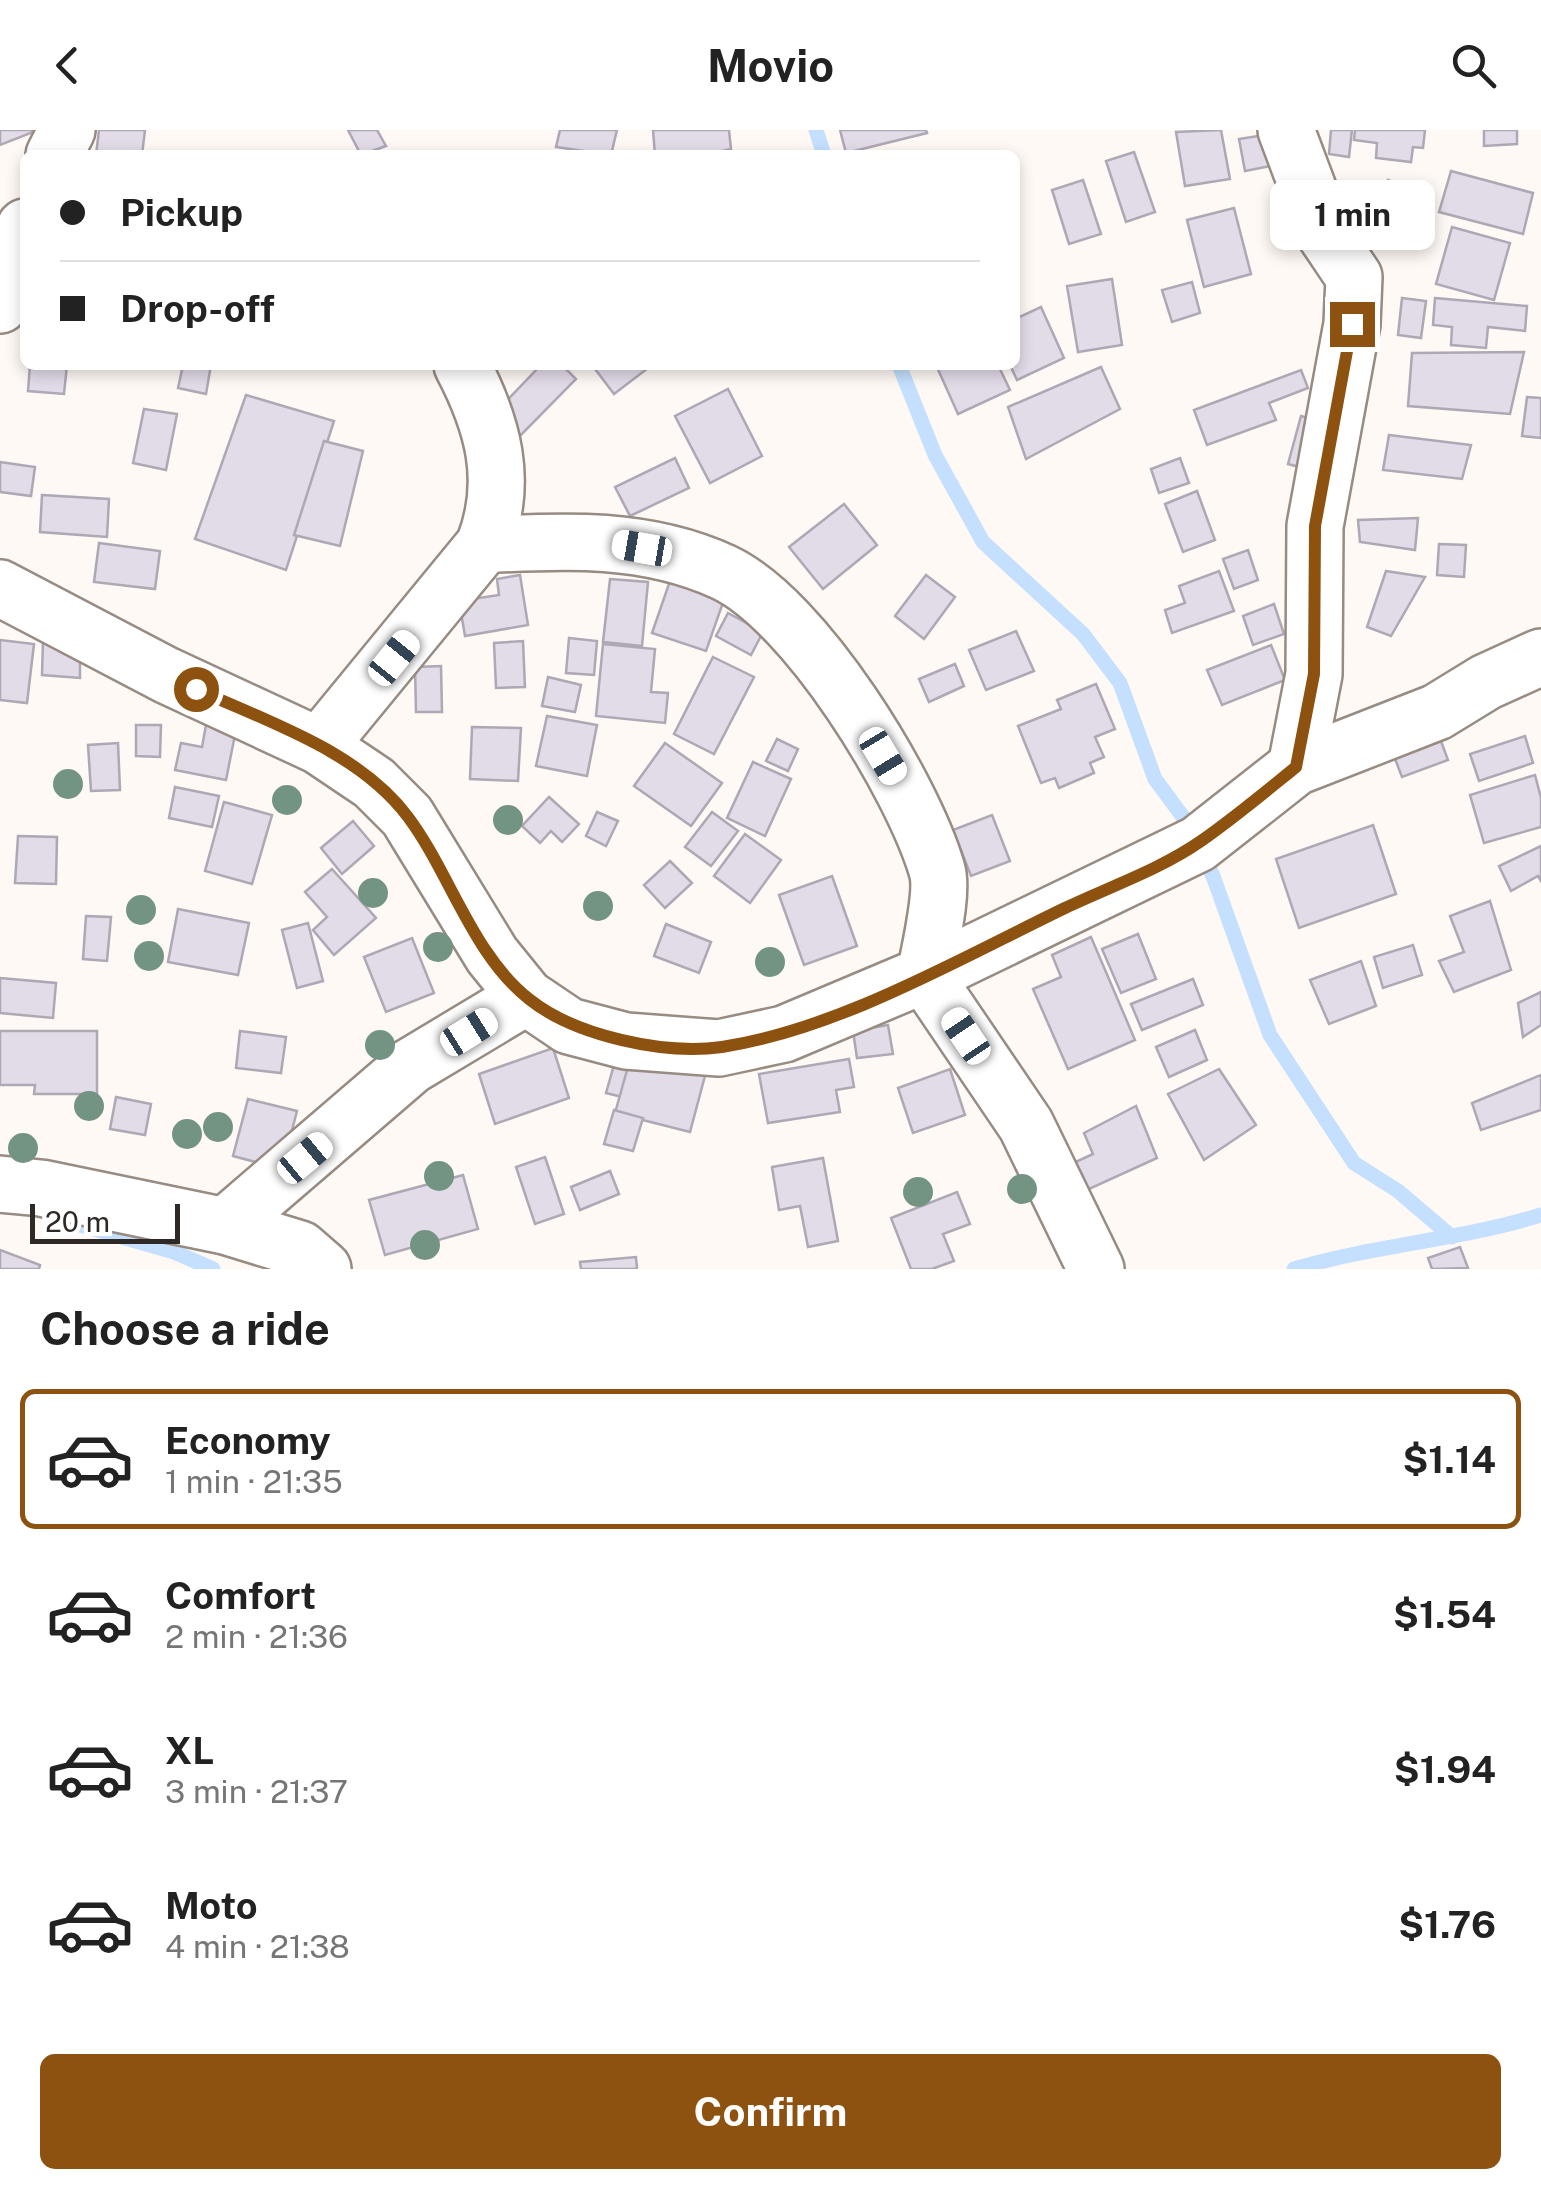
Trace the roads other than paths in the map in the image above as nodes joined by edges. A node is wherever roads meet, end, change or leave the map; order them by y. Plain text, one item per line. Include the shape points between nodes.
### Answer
1 (1286, 130) edge
2 (20, 243) edge
3 (0, 305) edge
4 (465, 370) edge
5 (484, 546) junction
6 (0, 588) edge
7 (1541, 657) edge
8 (319, 746) junction
9 (1296, 767) junction
10 (926, 976) junction
11 (526, 997) junction
12 (0, 1184) edge
13 (225, 1226) junction
14 (322, 1269) edge
15 (1096, 1269) edge

1 - 9 lane via 1325,234 1354,277 1352,324 1315,526 1314,674
2 - 3 lane
4 - 5 lane via 498,471 497,511
5 - 8 lane
5 - 10 lane via 611,543 673,554 726,574 774,610 829,672 865,726 901,786 939,874
6 - 8 lane
7 - 9 lane via 1437,712
8 - 11 lane via 374,782 407,816 492,955
9 - 10 lane via 1198,844
10 - 11 lane via 784,1034 718,1048 626,1042 569,1026
10 - 15 lane via 1026,1125
11 - 13 lane via 412,1066
12 - 13 lane
13 - 14 lane via 300,1249

